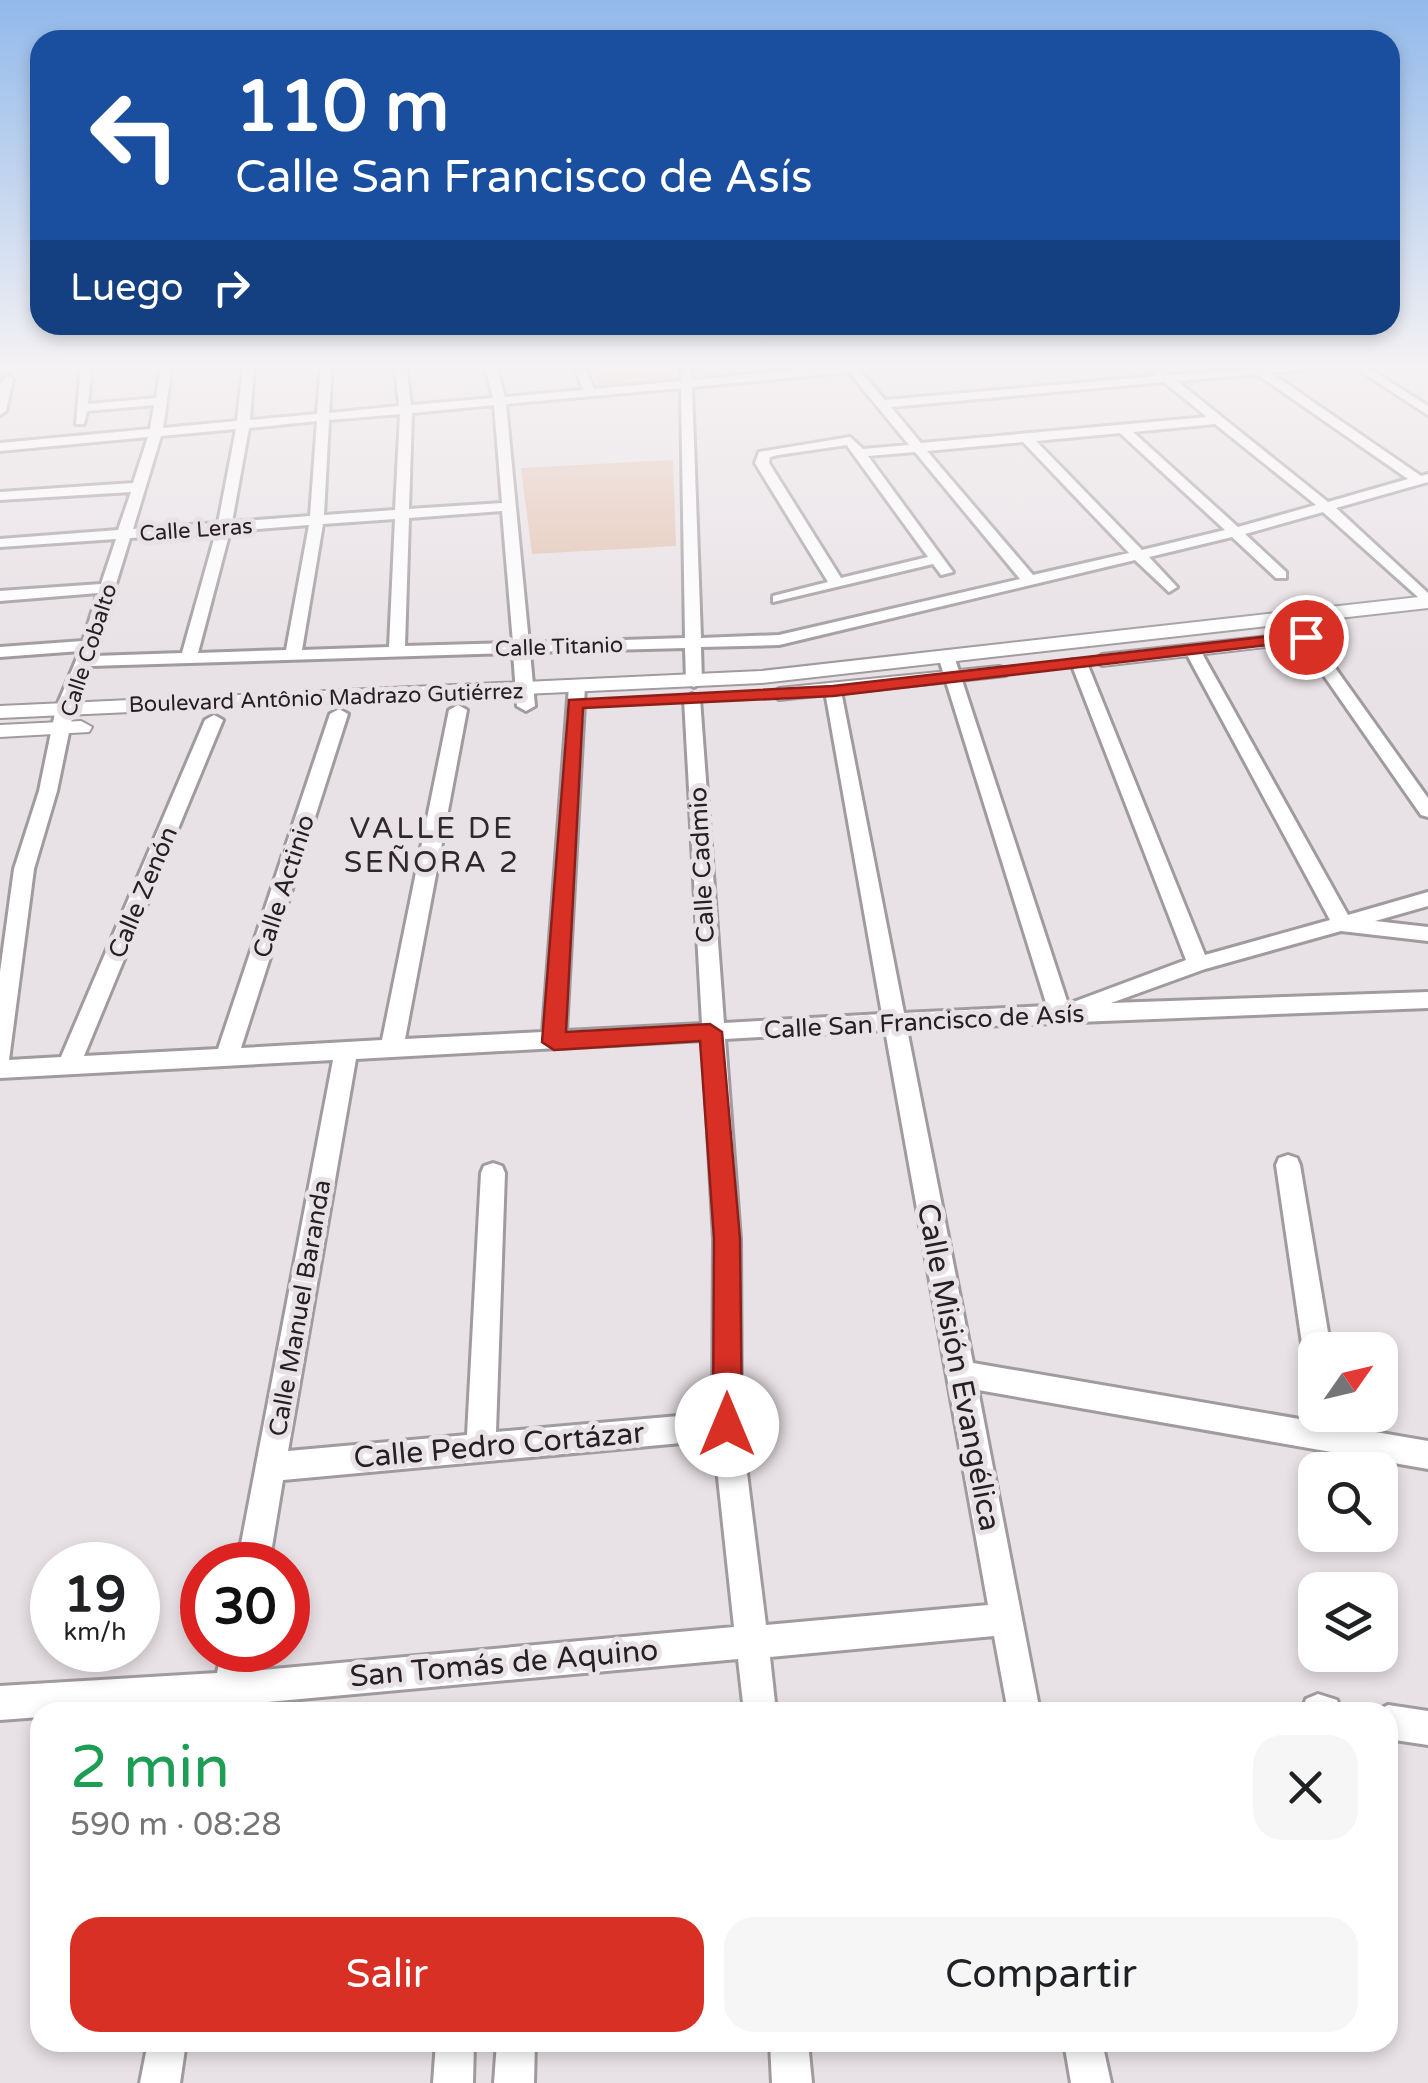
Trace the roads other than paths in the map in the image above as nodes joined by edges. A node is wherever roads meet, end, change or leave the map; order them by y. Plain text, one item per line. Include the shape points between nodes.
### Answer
1 (147, 462) edge
2 (239, 462) edge
3 (322, 462) edge
4 (403, 462) edge
5 (506, 462) edge
6 (689, 462) edge
7 (762, 462) edge
8 (866, 462) edge
9 (939, 462) edge
10 (1050, 462) edge
11 (1159, 462) edge
12 (1271, 462) edge
13 (1398, 462) edge
14 (1423, 479) edge
15 (140, 487) junction
16 (0, 496) edge
17 (511, 506) junction
18 (1325, 506) junction
19 (400, 514) junction
20 (316, 520) junction
21 (226, 527) junction
22 (1236, 532) junction
23 (124, 534) junction
24 (0, 543) edge
25 (1136, 554) junction
26 (1281, 575) dead end
27 (1028, 580) junction
28 (838, 585) junction
29 (1169, 587) dead end
30 (109, 588) junction
31 (0, 596) edge
32 (778, 599) dead end
33 (1428, 601) edge
34 (1428, 622) edge
35 (1306, 637) junction
36 (692, 643) junction
37 (524, 647) junction
38 (1192, 651) junction
39 (0, 652) edge
40 (397, 652) junction
41 (87, 653) junction
42 (293, 655) junction
43 (189, 657) junction
44 (1080, 663) junction
45 (951, 668) junction
46 (693, 690) junction
47 (833, 691) junction
48 (576, 695) junction
49 (527, 697) junction
50 (458, 710) junction
51 (0, 712) edge
52 (339, 714) junction
53 (64, 718) junction
54 (214, 720) junction
55 (0, 731) edge
56 (1428, 812) edge
57 (1428, 900) edge
58 (1343, 924) junction
59 (1428, 934) edge
60 (1198, 964) junction
61 (1428, 1000) edge
62 (1060, 1013) junction
63 (894, 1021) junction
64 (710, 1032) junction
65 (554, 1042) junction
66 (392, 1049) junction
67 (346, 1052) junction
68 (0, 1055) edge
69 (227, 1058) junction
70 (69, 1065) junction
71 (0, 1069) edge
72 (1288, 1165) dead end
73 (493, 1173) dead end
74 (1314, 1332) edge
75 (960, 1374) junction
76 (1298, 1422) edge
77 (727, 1425) junction
78 (1348, 1432) edge
79 (481, 1446) junction
80 (1428, 1454) edge
81 (270, 1467) junction
82 (257, 1542) edge
83 (1007, 1619) junction
84 (753, 1639) junction
85 (234, 1672) edge
86 (229, 1700) edge
87 (76, 1702) edge
88 (759, 1702) edge
89 (1022, 1702) edge
90 (0, 1703) edge
91 (30, 1703) edge
92 (1398, 1724) edge
93 (1428, 1728) edge
94 (165, 2052) edge
95 (455, 2052) edge
96 (516, 2052) edge
97 (790, 2052) edge
98 (1086, 2052) edge
99 (160, 2083) edge
100 (454, 2083) edge
101 (514, 2083) edge
102 (792, 2083) edge
103 (1091, 2083) edge

1 - 15 street, Calle Cobalto
2 - 21 street
3 - 20 street
4 - 19 street
5 - 17 street
6 - 36 street, Calle Cadmio
7 - 28 street
8 - 28 street via 941,565
9 - 27 street
10 - 25 street
11 - 22 street
12 - 18 street
13 - 14 street
14 - 18 street, Calle Titanio
15 - 16 street
15 - 23 street, Calle Cobalto
17 - 19 street, Calle Leras
17 - 37 street
18 - 22 street, Calle Titanio
18 - 33 street
19 - 20 street, Calle Leras
19 - 40 street
20 - 21 street, Calle Leras
20 - 42 street
21 - 23 street, Calle Leras
21 - 43 street
22 - 25 street, Calle Titanio
22 - 26 street
23 - 24 street, Calle Leras
23 - 30 street, Calle Cobalto
25 - 27 street, Calle Titanio
25 - 29 street
27 - 36 street, Calle Titanio via 805,636
28 - 32 street
30 - 31 street
30 - 41 street, Calle Cobalto
33 - 45 street, Boulevard Antônio Madrazo Gutiérrez
34 - 35 street, Boulevard Antônio Madrazo Gutiérrez
35 - 38 street, Boulevard Antônio Madrazo Gutiérrez
35 - 56 street
36 - 37 street, Calle Titanio
36 - 46 street, Calle Cadmio
37 - 40 street, Calle Titanio
37 - 49 street
38 - 44 street, Boulevard Antônio Madrazo Gutiérrez
38 - 58 street
39 - 41 street, Calle Titanio
40 - 42 street, Calle Titanio
41 - 43 street, Calle Titanio
41 - 53 street, Calle Cobalto
42 - 43 street, Calle Titanio
44 - 45 street, Boulevard Antônio Madrazo Gutiérrez
44 - 60 street
45 - 46 street, Boulevard Antônio Madrazo Gutiérrez
45 - 47 street, Boulevard Antônio Madrazo Gutiérrez
45 - 62 street
46 - 47 street, Boulevard Antônio Madrazo Gutiérrez
46 - 48 street, Boulevard Antônio Madrazo Gutiérrez
46 - 64 street, Calle Cadmio
47 - 63 street, Calle Misión Evangélica
48 - 49 street, Boulevard Antônio Madrazo Gutiérrez
48 - 65 street
49 - 50 street, Boulevard Antônio Madrazo Gutiérrez
49 - 53 street, Boulevard Antônio Madrazo Gutiérrez
50 - 52 street, Boulevard Antônio Madrazo Gutiérrez
50 - 66 street
51 - 53 street, Boulevard Antônio Madrazo Gutiérrez
52 - 54 street, Boulevard Antônio Madrazo Gutiérrez
52 - 69 street, Calle Actinio
53 - 54 street, Boulevard Antônio Madrazo Gutiérrez
53 - 55 street, Boulevard Antônio Madrazo Gutiérrez
53 - 68 street, Calle Cobalto via 24,870
54 - 70 street, Calle Zenón
57 - 58 street
58 - 59 street
58 - 60 street
60 - 62 street
61 - 62 street, Calle San Francisco de Asís
62 - 63 street, Calle San Francisco de Asís
63 - 64 street, Calle San Francisco de Asís
63 - 75 street, Calle Misión Evangélica
64 - 65 street, Calle San Francisco de Asís
64 - 77 street, Calle Cadmio via 727,1239
65 - 66 street, Calle San Francisco de Asís
66 - 67 street, Calle San Francisco de Asís
67 - 69 street, Calle San Francisco de Asís
67 - 81 street, Calle Manuel Baranda
69 - 70 street, Calle San Francisco de Asís
70 - 71 street, Calle San Francisco de Asís
72 - 74 street
73 - 79 street
75 - 76 street
75 - 83 street, Calle Misión Evangélica
77 - 79 street, Calle Pedro Cortázar
77 - 84 street, Calle Cadmio
78 - 80 street
79 - 81 street, Calle Pedro Cortázar
81 - 82 street, Calle Manuel Baranda
83 - 84 street, San Tomás de Aquino
83 - 89 street, Calle Misión Evangélica
84 - 86 street, San Tomás de Aquino
84 - 88 street, Calle Cadmio
85 - 86 street
86 - 87 street, San Tomás de Aquino
90 - 91 street, San Tomás de Aquino
92 - 93 street
94 - 99 street
95 - 100 street
96 - 101 street
97 - 102 street
98 - 103 street

